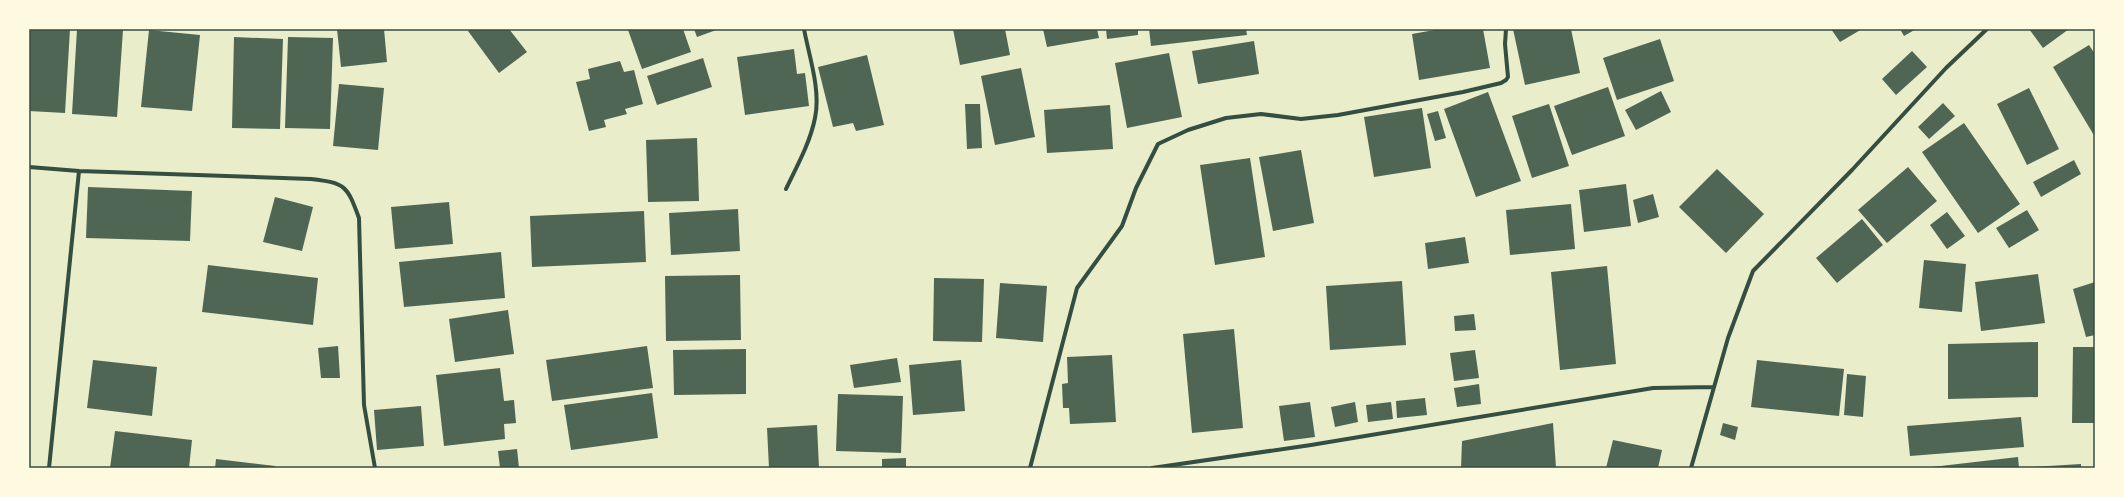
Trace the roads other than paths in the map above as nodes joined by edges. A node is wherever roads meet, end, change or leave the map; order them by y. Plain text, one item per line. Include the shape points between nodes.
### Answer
1 (804, 29) edge
2 (1506, 29) edge
3 (1987, 29) edge
4 (29, 167) edge
5 (79, 171) junction
6 (786, 189) dead end
7 (1714, 387) junction
8 (49, 468) edge
9 (375, 468) edge
10 (1030, 468) edge
11 (1152, 468) edge
12 (1691, 468) edge

1 - 6 street via 816,89 816,116 808,143
2 - 10 street via 1508,77 1501,83 1338,115 1301,119 1261,114 1226,118 1188,130 1158,144 1136,188 1122,226 1077,288
3 - 7 street via 1946,68 1852,170 1753,271 1728,338
4 - 5 street
5 - 8 street
5 - 9 street via 310,179 335,182 350,194 359,218 364,405
7 - 11 street via 1653,388 1311,445
7 - 12 street

